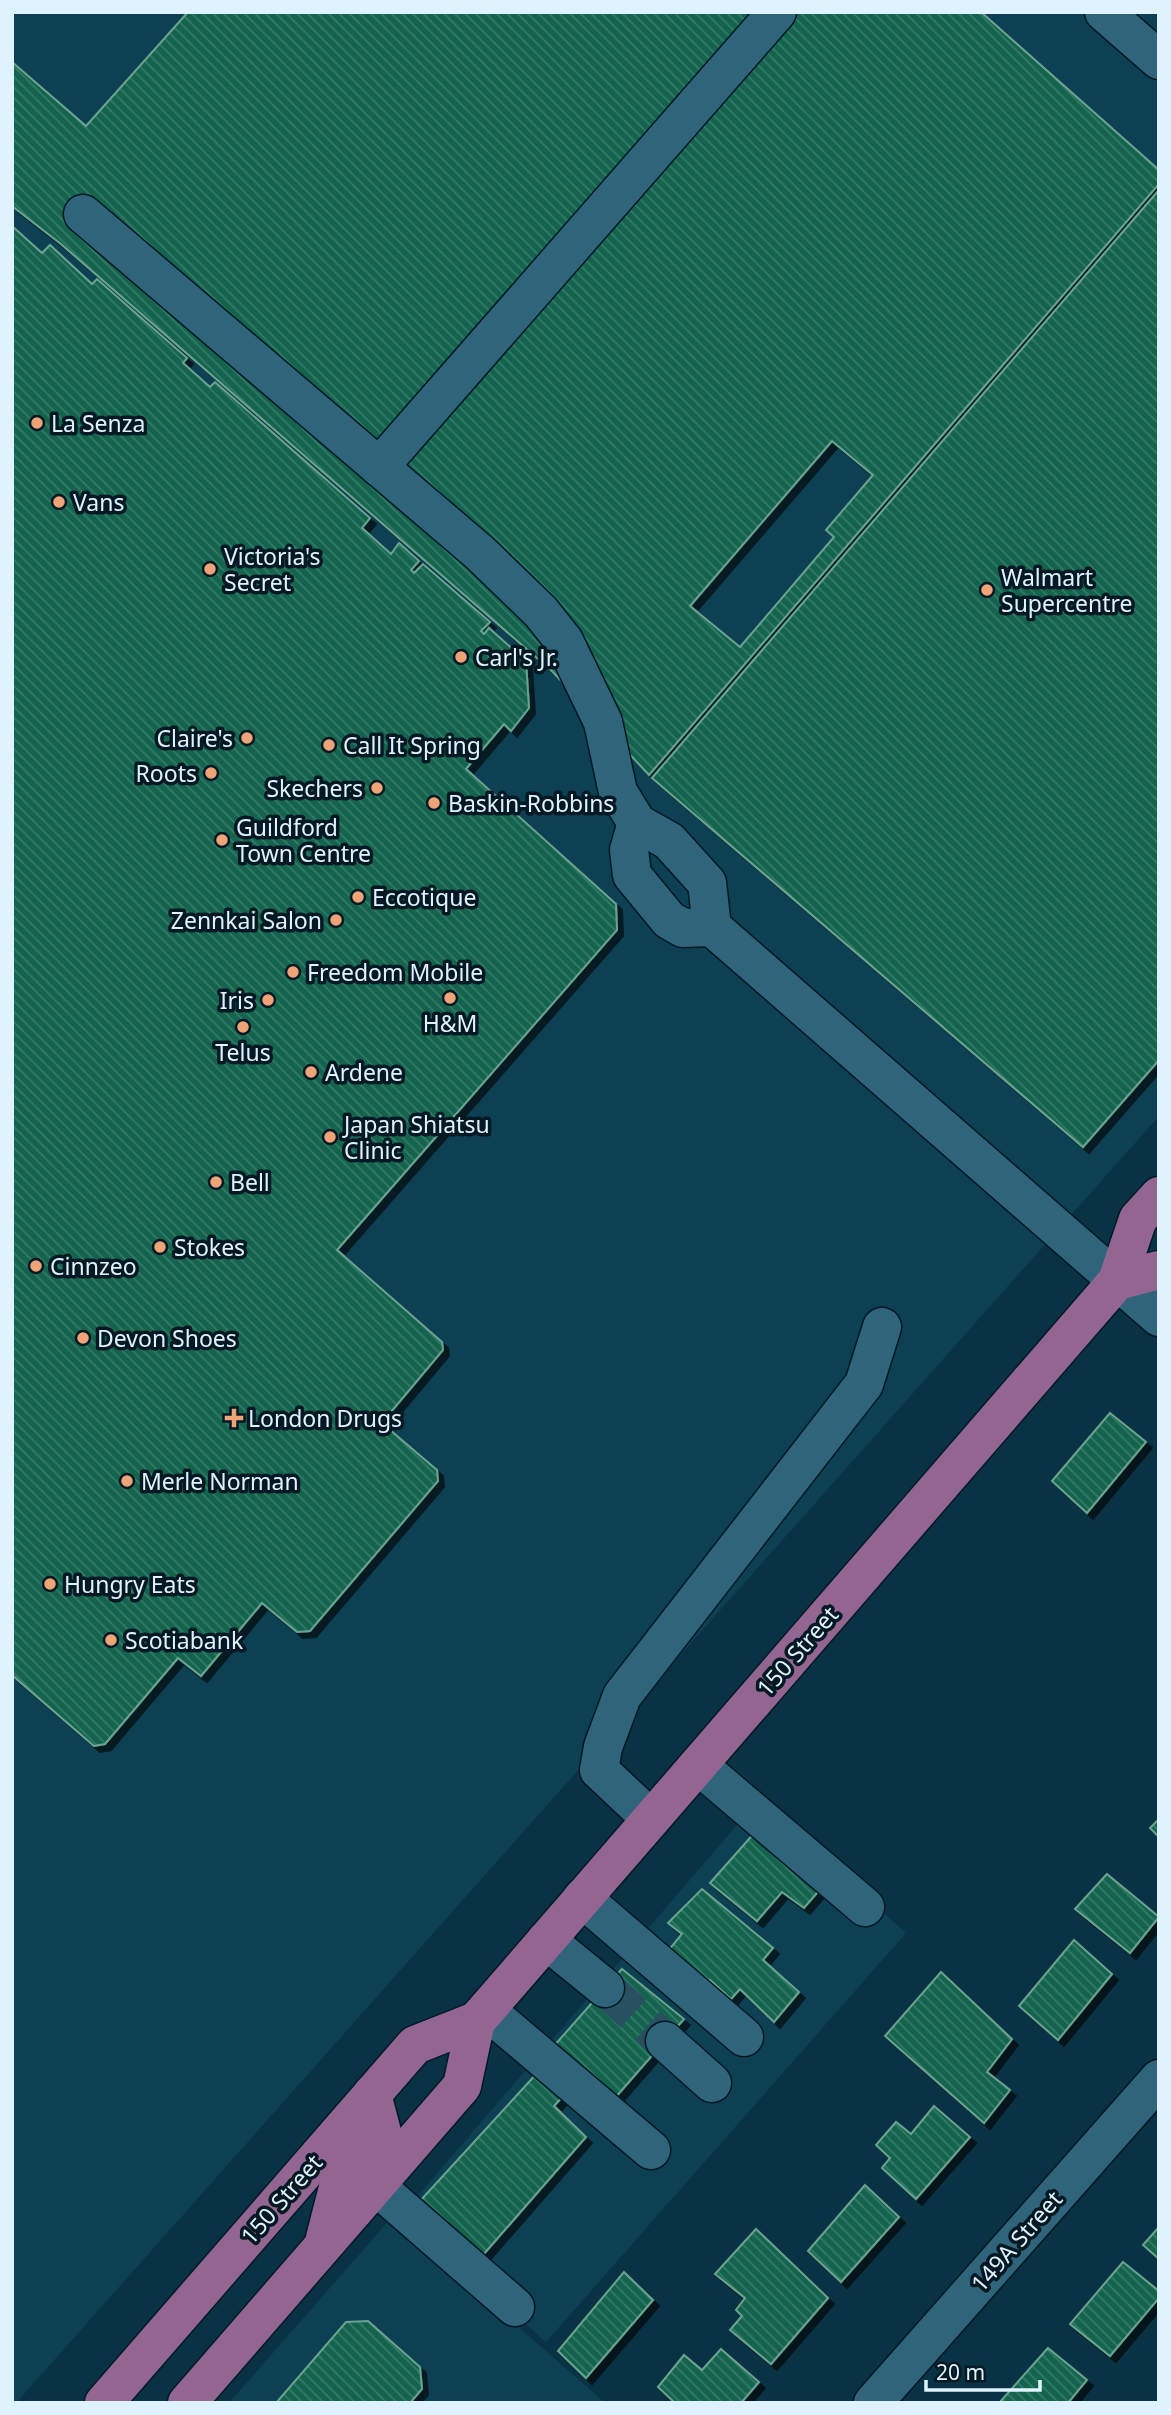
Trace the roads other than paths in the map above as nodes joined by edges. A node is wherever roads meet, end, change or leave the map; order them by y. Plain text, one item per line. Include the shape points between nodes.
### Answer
1 (778, 12) edge
2 (1104, 12) edge
3 (1159, 61) edge
4 (83, 214) dead end
5 (379, 467) junction
6 (637, 822) junction
7 (712, 927) junction
8 (1159, 1196) edge
9 (1159, 1270) edge
10 (1117, 1281) junction
11 (1159, 1317) edge
12 (882, 1327) dead end
13 (698, 1765) junction
14 (651, 1819) junction
15 (582, 1898) junction
16 (865, 1907) dead end
17 (546, 1940) junction
18 (605, 1988) tunnel mouth
19 (481, 2015) junction
20 (744, 2037) dead end
21 (665, 2041) tunnel mouth
22 (1159, 2079) edge
23 (712, 2083) dead end
24 (372, 2094) junction
25 (651, 2150) dead end
26 (376, 2186) junction
27 (323, 2248) junction
28 (515, 2307) dead end
29 (104, 2403) edge
30 (187, 2403) edge
31 (873, 2403) edge

1 - 5 street
2 - 3 street
4 - 5 street
5 - 6 street via 480,553 564,640 603,722 618,792
6 - 7 street via 668,841 707,883
6 - 7 street via 629,850 632,875 669,920 684,928
7 - 10 street
8 - 10 main road, 150 Street via 1139,1219
9 - 10 main road
10 - 11 street
10 - 13 main road, 150 Street
12 - 14 street via 864,1384 622,1696 599,1770
13 - 14 main road, 150 Street
13 - 16 street
14 - 15 main road, 150 Street
15 - 17 main road, 150 Street
15 - 20 street
17 - 18 street
17 - 19 main road, 150 Street
19 - 24 main road, 150 Street via 415,2045
19 - 25 street
19 - 26 main road, 150 Street via 462,2085
21 - 23 street
22 - 31 street, 149A Street
24 - 27 main road via 382,2132 340,2180
24 - 29 main road, 150 Street
26 - 27 main road, 150 Street
26 - 28 street
27 - 30 main road, 150 Street

